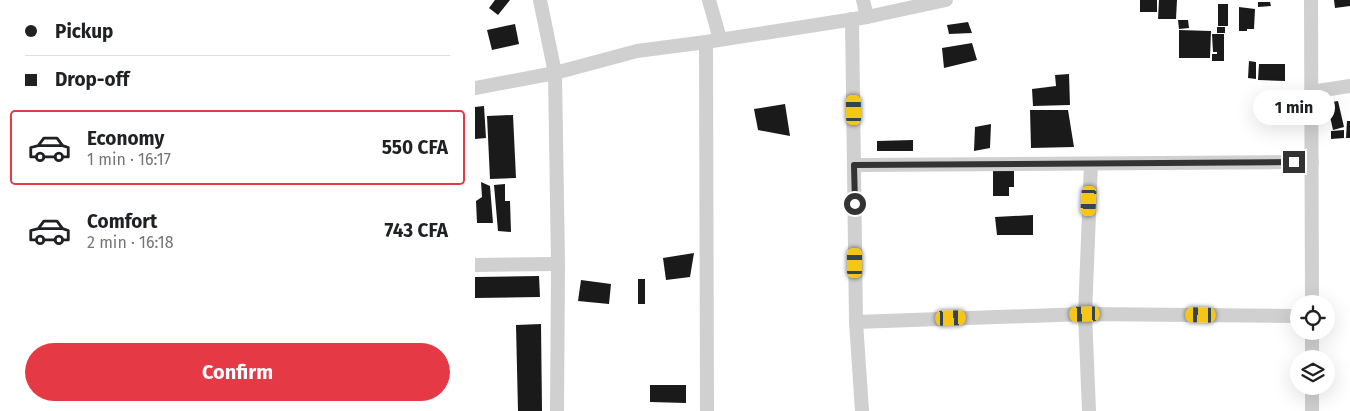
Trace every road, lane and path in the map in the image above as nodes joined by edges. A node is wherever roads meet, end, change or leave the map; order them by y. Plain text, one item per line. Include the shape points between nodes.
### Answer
1 (540, 0) edge
2 (709, 0) edge
3 (863, 0) edge
4 (946, 0) edge
5 (1311, 0) edge
6 (867, 17) junction
7 (852, 19) junction
8 (720, 39) junction
9 (705, 42) junction
10 (555, 73) junction
11 (1350, 86) edge
12 (475, 88) edge
13 (1311, 92) junction
14 (1312, 162) junction
15 (1091, 164) junction
16 (854, 165) junction
17 (558, 264) junction
18 (475, 265) edge
19 (1312, 295) edge
20 (1085, 314) junction
21 (1290, 316) edge
22 (856, 322) junction
23 (1312, 395) edge
24 (557, 411) edge
25 (707, 411) edge
26 (863, 411) edge
27 (1089, 411) edge
28 (1312, 411) edge

1 - 10 street
2 - 8 street
3 - 6 street
4 - 6 street
5 - 13 street
6 - 7 street
7 - 8 street
7 - 16 street
8 - 9 street
9 - 10 street via 637,51
9 - 25 street
10 - 12 street
10 - 17 street
11 - 13 street
13 - 14 street
14 - 15 street
14 - 19 street
15 - 16 street
15 - 20 street
16 - 22 street
17 - 18 street
17 - 24 street
20 - 21 street
20 - 22 street
20 - 27 street
22 - 26 street
23 - 28 street

